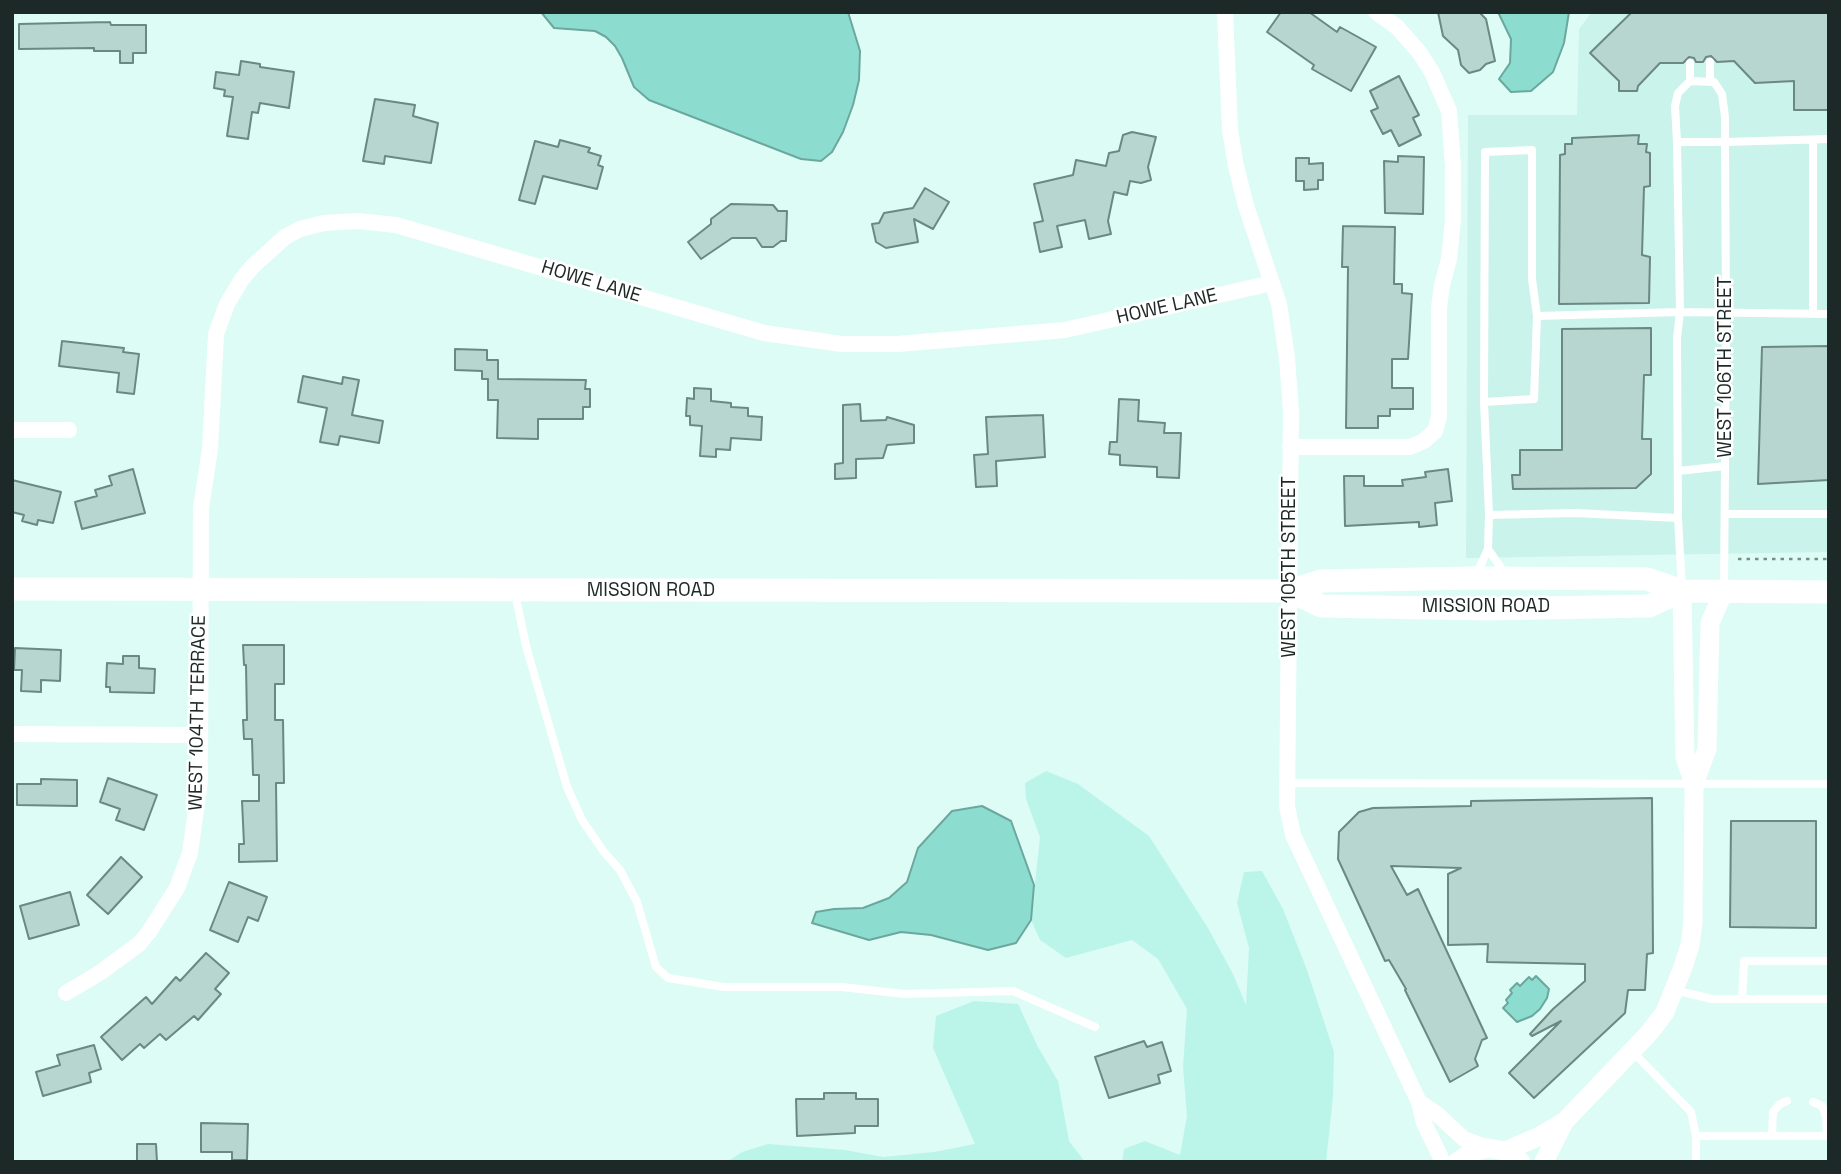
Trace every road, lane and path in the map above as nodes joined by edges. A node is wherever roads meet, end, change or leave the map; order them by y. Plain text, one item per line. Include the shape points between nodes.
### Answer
1 (1225, 12) edge
2 (1376, 12) edge
3 (1690, 62) dead end
4 (1710, 62) dead end
5 (1710, 80) junction
6 (1690, 81) junction
7 (1829, 139) edge
8 (1813, 140) junction
9 (1677, 142) junction
10 (1725, 142) junction
11 (1272, 283) junction
12 (1680, 313) junction
13 (1726, 313) junction
14 (1813, 314) junction
15 (1829, 314) edge
16 (1537, 316) junction
17 (1484, 402) junction
18 (12, 430) edge
19 (69, 430) dead end
20 (1290, 447) junction
21 (1726, 466) junction
22 (1678, 471) junction
23 (1725, 514) junction
24 (1829, 514) edge
25 (1489, 515) junction
26 (1678, 518) junction
27 (1488, 549) junction
28 (1733, 559) dead end
29 (1829, 559) edge
30 (1474, 578) junction
31 (1508, 578) junction
32 (12, 589) edge
33 (200, 590) junction
34 (514, 590) junction
35 (1290, 591) junction
36 (1682, 592) junction
37 (1724, 592) junction
38 (1829, 592) edge
39 (12, 734) edge
40 (200, 735) junction
41 (1287, 783) junction
42 (1695, 784) junction
43 (1829, 784) edge
44 (1829, 961) edge
45 (1674, 990) junction
46 (66, 993) dead end
47 (1742, 999) junction
48 (1829, 999) edge
49 (1094, 1027) dead end
50 (1632, 1051) junction
51 (1787, 1101) dead end
52 (1419, 1102) junction
53 (1813, 1102) dead end
54 (1564, 1122) junction
55 (1696, 1136) junction
56 (1772, 1136) junction
57 (1828, 1136) edge
58 (1496, 1150) junction
59 (1443, 1162) edge
60 (1457, 1162) edge
61 (1521, 1162) edge
62 (1544, 1162) edge
63 (1696, 1162) edge

1 - 11 street, WEST 105TH STREET via 1236,166
2 - 20 street via 1419,52 1449,111 1453,220 1439,308 1438,417 1434,431 1410,446
3 - 6 lane
4 - 5 lane
5 - 6 lane
5 - 10 lane, WEST 106TH STREET via 1722,94
6 - 9 lane via 1678,93 1675,106
7 - 8 lane
8 - 10 lane
8 - 14 lane
9 - 10 lane
9 - 12 lane
10 - 13 lane, WEST 106TH STREET
11 - 20 street, WEST 105TH STREET via 1287,358
11 - 33 street, HOWE LANE via 1065,330 898,344 842,344 764,333 396,225 358,220 300,229 247,272 227,304 216,334 210,449 201,508
12 - 13 lane
12 - 16 lane
12 - 22 lane
13 - 14 lane
13 - 21 lane, WEST 106TH STREET
14 - 15 lane
16 - 17 lane via 1534,399
16 - 17 lane via 1532,279 1532,150 1485,152
17 - 25 lane
18 - 19 street
20 - 35 street, WEST 105TH STREET
21 - 22 lane
21 - 23 lane, WEST 106TH STREET
22 - 26 lane
23 - 24 lane
23 - 37 lane, WEST 106TH STREET
25 - 26 lane
25 - 27 lane
26 - 36 lane
27 - 30 lane
27 - 31 lane
28 - 29 path
30 - 31 main road, MISSION ROAD
30 - 35 main road, MISSION ROAD via 1321,581
31 - 36 main road, MISSION ROAD via 1647,579
32 - 33 main road, MISSION ROAD
33 - 34 main road, MISSION ROAD
33 - 40 street, WEST 104TH TERRACE
34 - 35 main road, MISSION ROAD
34 - 49 lane via 566,787 582,820 620,870 637,902 656,967 668,978 724,987 1013,991
35 - 36 main road, MISSION ROAD via 1321,606 1487,609 1649,606
35 - 41 street, WEST 105TH STREET
36 - 37 main road, MISSION ROAD
36 - 42 street via 1685,757
37 - 38 main road, MISSION ROAD
37 - 42 street via 1710,623 1707,749
39 - 40 street
40 - 46 street, WEST 104TH TERRACE via 194,834 173,896 139,944
41 - 42 lane
41 - 52 street, WEST 105TH STREET via 1293,835
42 - 43 lane
42 - 45 street via 1690,945
44 - 47 lane via 1744,961
45 - 47 lane via 1712,999
45 - 50 street via 1665,1012
47 - 48 lane
50 - 54 street
50 - 55 lane via 1691,1112
51 - 56 lane via 1773,1112
52 - 58 street via 1464,1139
52 - 59 street, WEST 105TH STREET
53 - 57 lane via 1822,1106
54 - 58 street via 1538,1137
54 - 62 street
55 - 56 lane
55 - 63 lane
56 - 57 lane
58 - 60 street via 1472,1152
58 - 61 street

